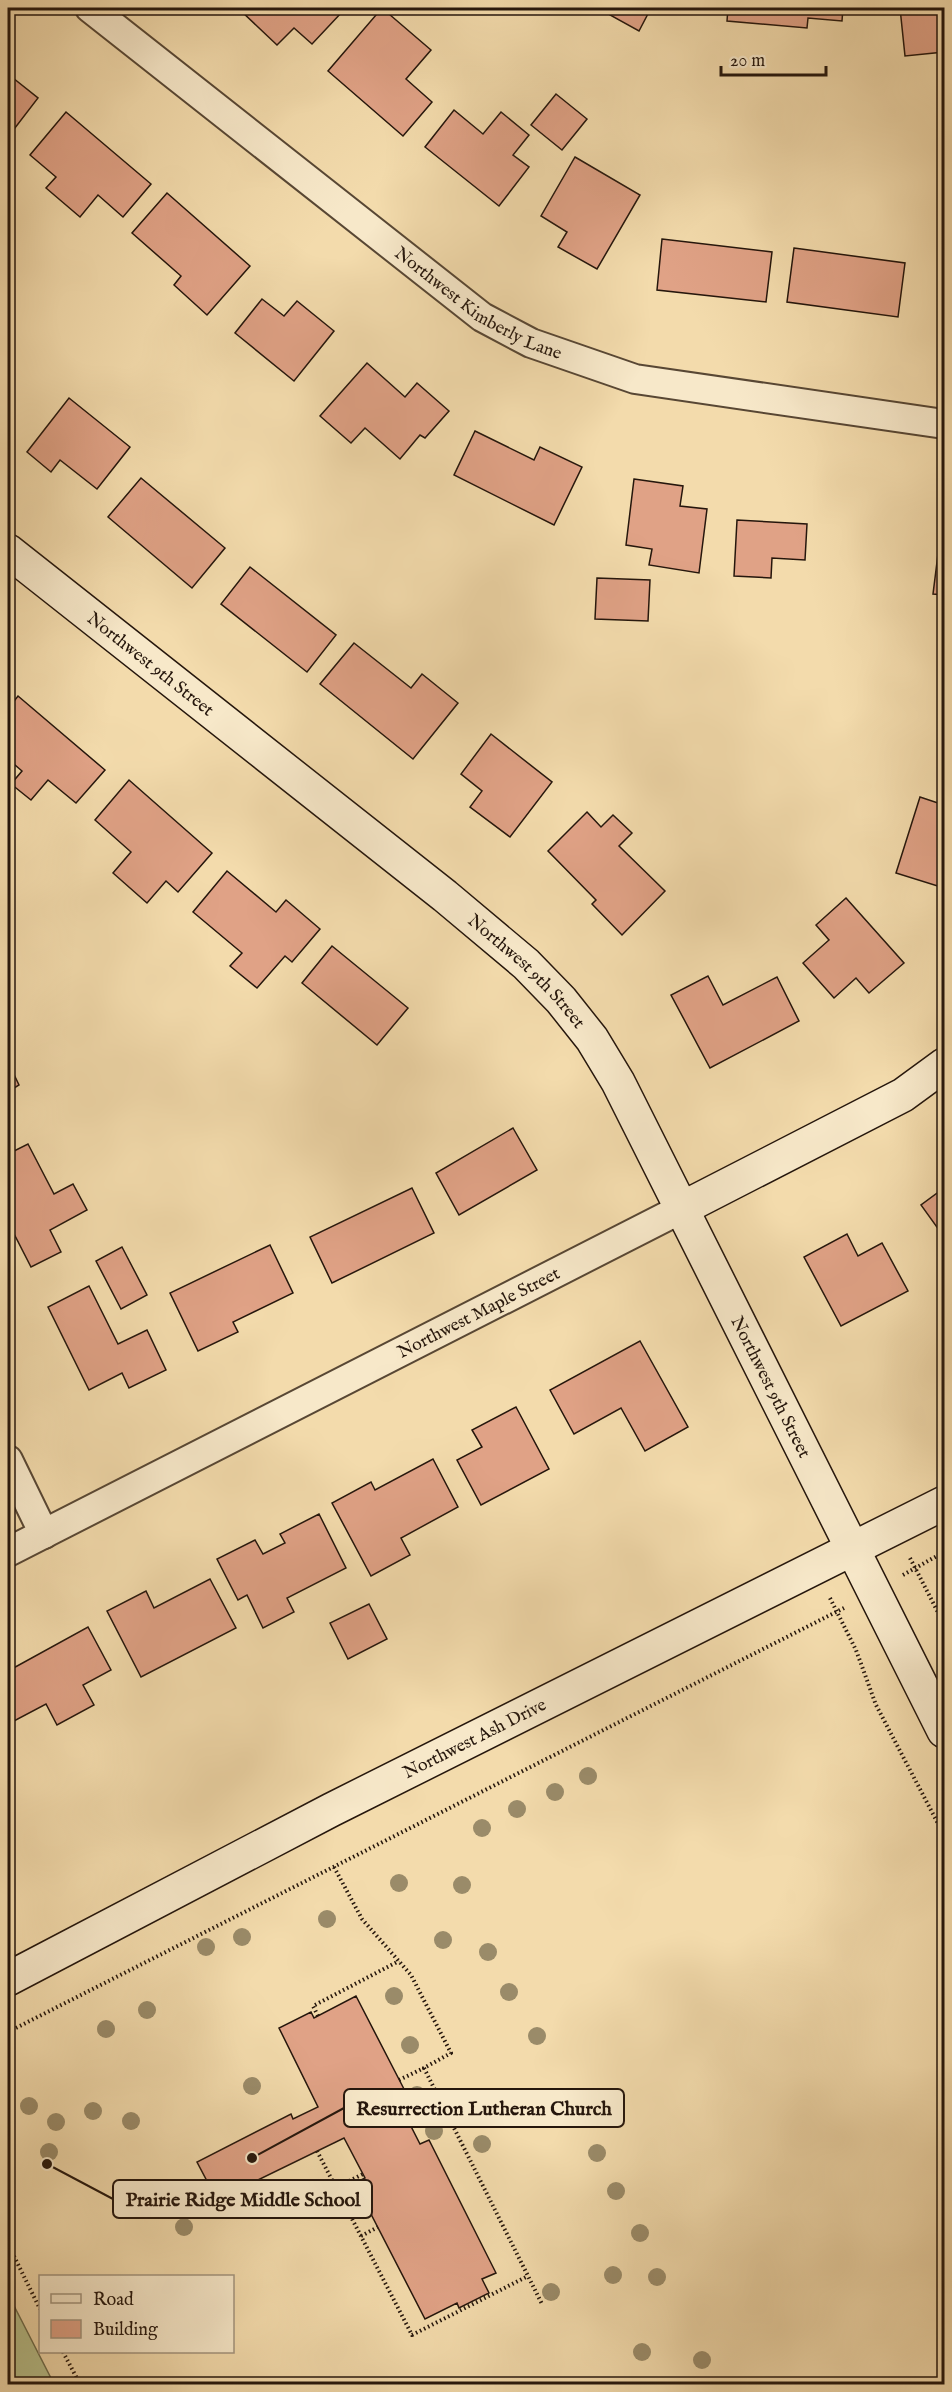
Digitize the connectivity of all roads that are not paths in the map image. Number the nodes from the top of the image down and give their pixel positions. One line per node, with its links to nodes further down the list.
1 (90, 8): 2 (street, Northwest Kimberly Lane)
2 (945, 424)
3 (8, 551): 5 (street, Northwest 9th Street)
4 (945, 1065): 5 (street, Northwest Maple Street)
5 (681, 1209): 8 (street, Northwest Maple Street); 9 (street, Northwest 9th Street)
6 (8, 1460): 8 (street)
7 (945, 1503): 9 (street, Northwest Ash Drive)
8 (44, 1534): 10 (street, Northwest Maple Street)
9 (853, 1550): 11 (street, Northwest 9th Street); 12 (street, Northwest Ash Drive)
10 (8, 1552)
11 (945, 1731)
12 (8, 1979)

